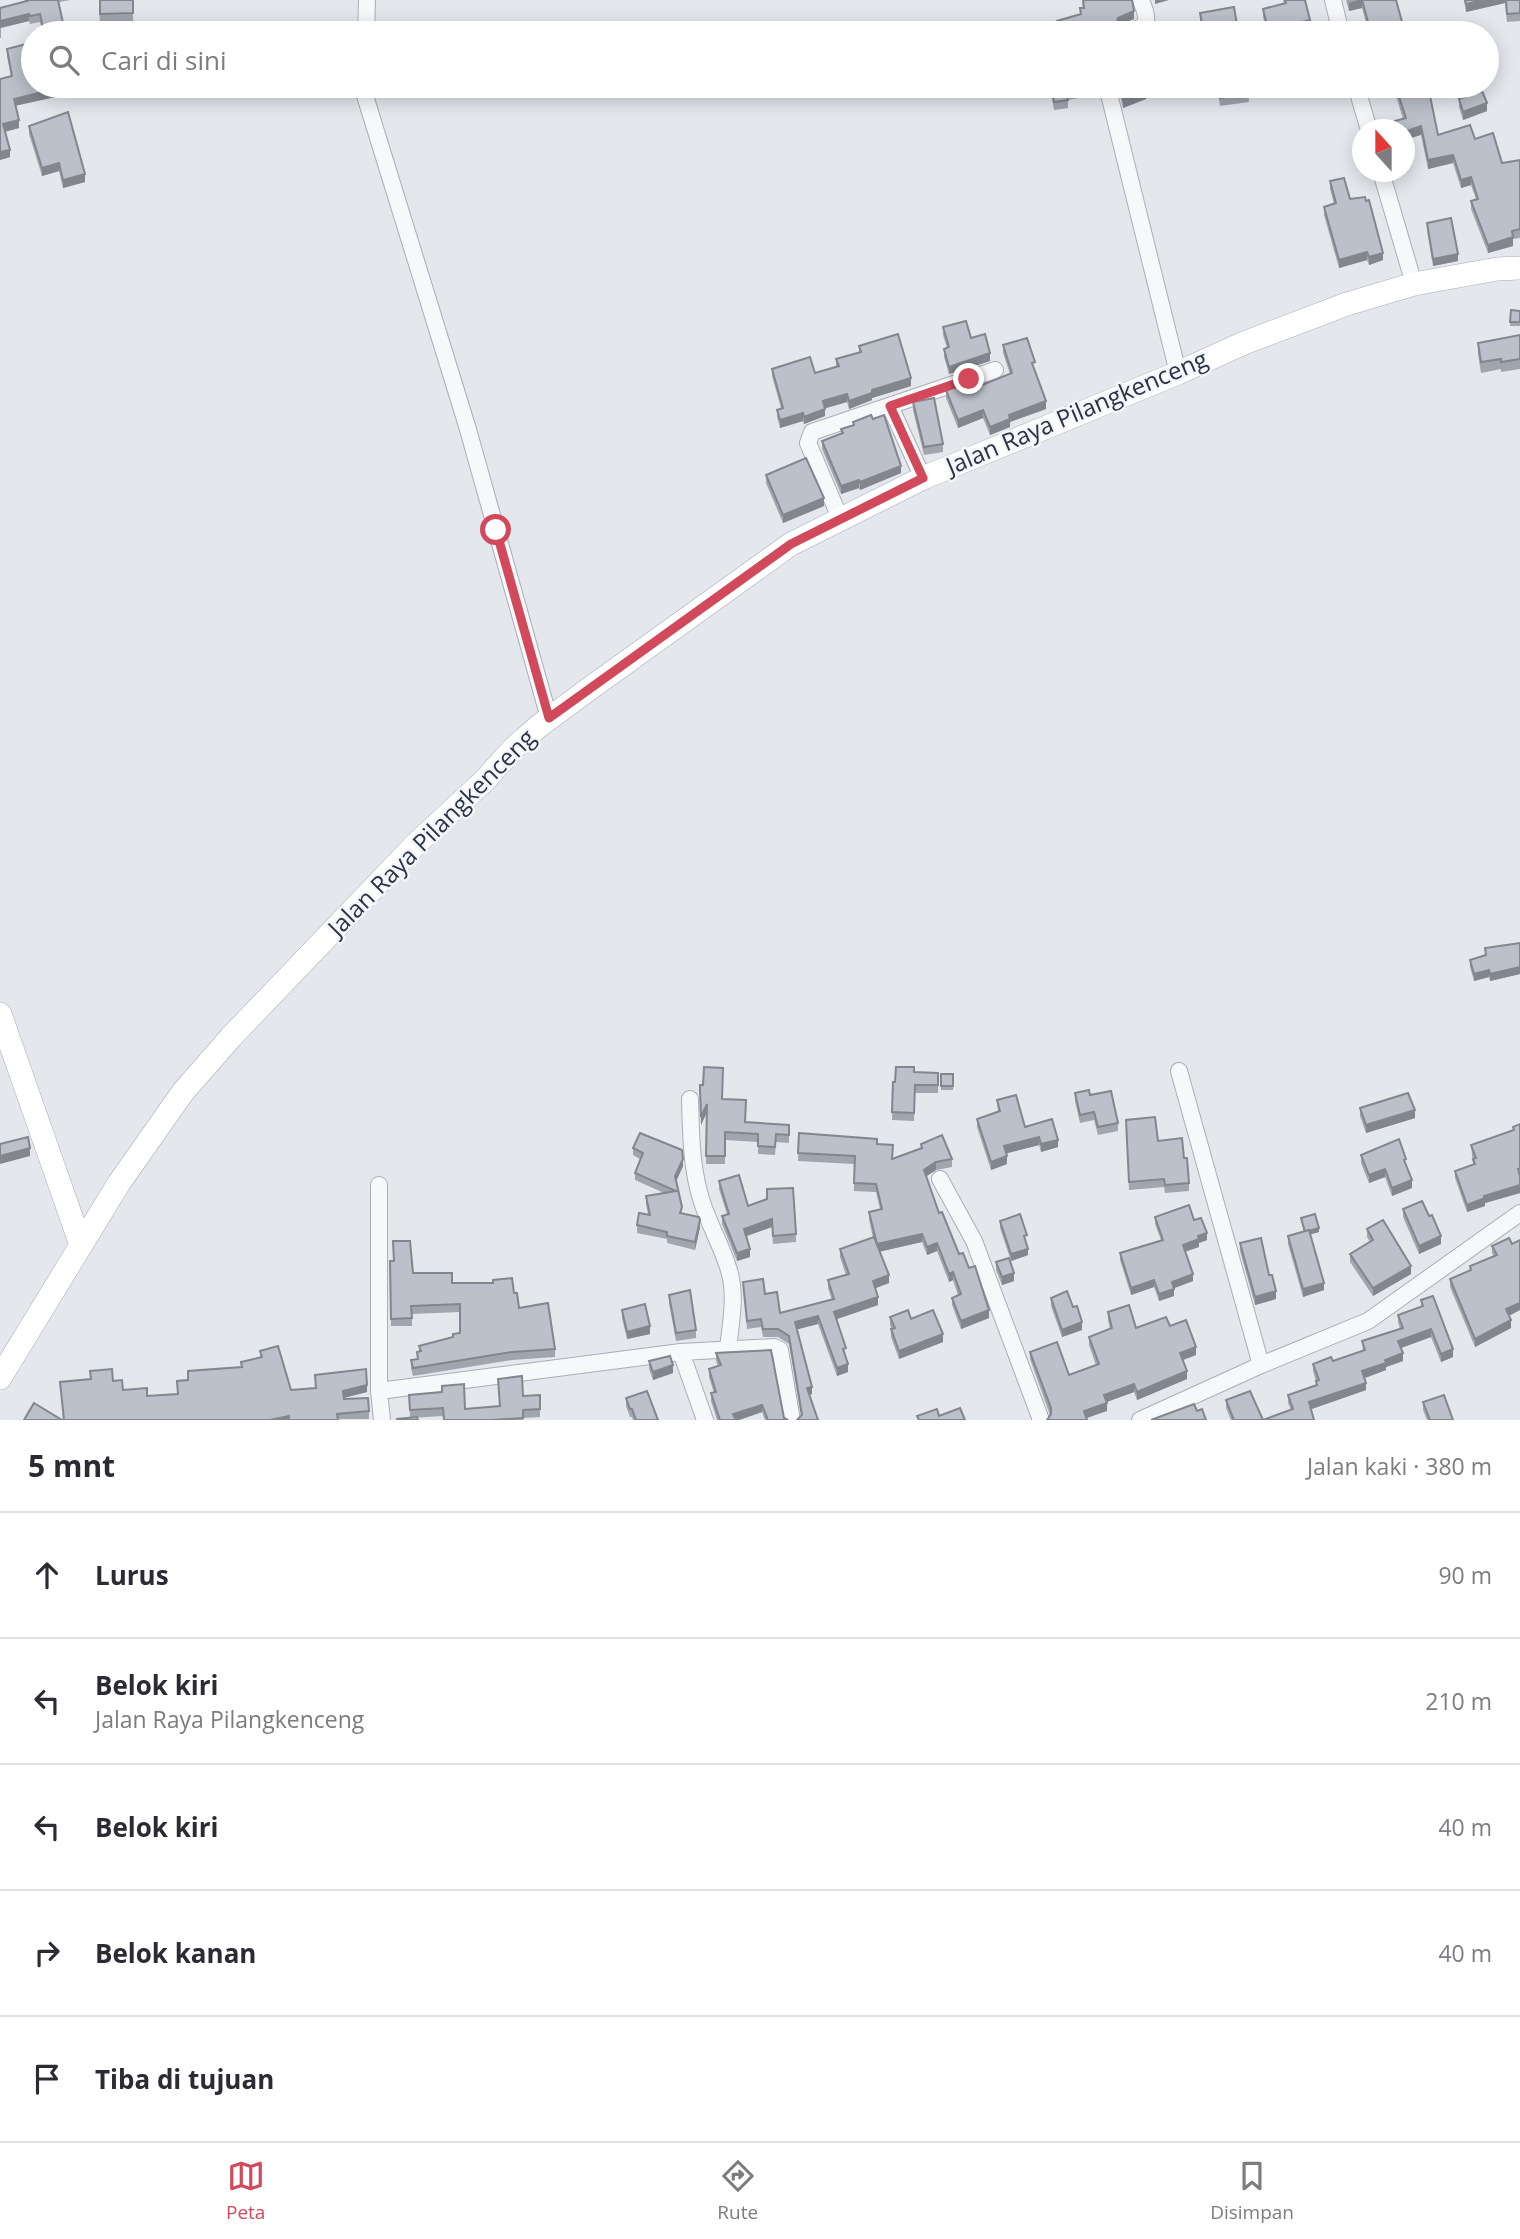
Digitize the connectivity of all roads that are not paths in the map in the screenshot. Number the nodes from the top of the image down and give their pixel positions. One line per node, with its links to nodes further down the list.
1 (367, 0): 4 (street)
2 (1141, 0): 5 (street)
3 (1333, 0): 6 (street)
4 (366, 21)
5 (1146, 21)
6 (1338, 21)
7 (366, 98): 19 (street)
8 (1110, 98): 15 (street)
9 (1360, 98): 10 (street)
10 (1366, 119)
11 (1384, 182): 13 (street)
12 (1520, 268): 13 (main road, Jalan Raya Pilangkenceng)
13 (1414, 284): 15 (main road, Jalan Raya Pilangkenceng)
14 (995, 370): 16 (street)
15 (1178, 373): 17 (main road, Jalan Raya Pilangkenceng)
16 (890, 406): 17 (street); 18 (street)
17 (923, 478): 18 (main road, Jalan Raya Pilangkenceng)
18 (840, 518): 19 (main road, Jalan Raya Pilangkenceng)
19 (549, 718): 26 (main road, Jalan Raya Pilangkenceng)
20 (0, 1014): 26 (main road)
21 (1179, 1071): 29 (street)
22 (690, 1099): 27 (street)
23 (940, 1179): 35 (street)
24 (379, 1185): 31 (street)
25 (1520, 1213): 29 (street)
26 (80, 1245): 30 (main road, Jalan Raya Pilangkenceng)
27 (728, 1348): 28 (street); 34 (street)
28 (681, 1352): 31 (street); 33 (street)
29 (1261, 1365): 36 (street)
30 (0, 1378)
31 (379, 1391): 32 (street)
32 (382, 1420)
33 (705, 1420)
34 (792, 1420)
35 (1041, 1420)
36 (1140, 1420)

